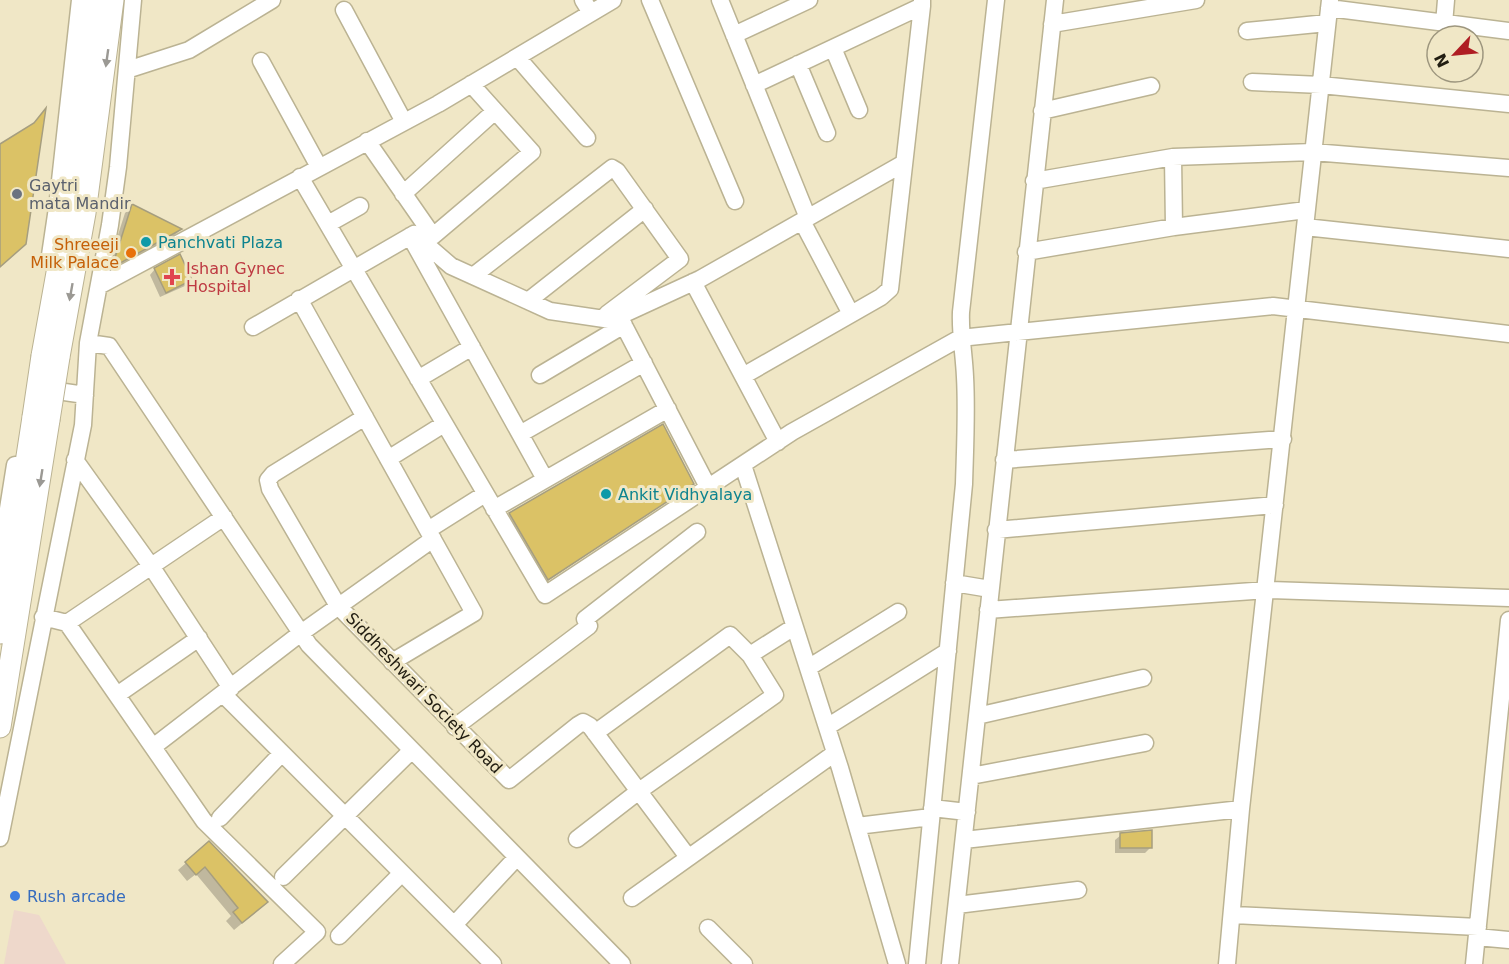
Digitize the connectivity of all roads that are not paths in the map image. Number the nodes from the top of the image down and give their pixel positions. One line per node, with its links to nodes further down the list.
1 (80, 0): 81 (street)
2 (94, 0): 76 (main road)
3 (113, 0): 76 (main road, one-way to 76)
4 (133, 0): 28 (street)
5 (272, 0): 28 (street)
6 (613, 0): 15 (street)
7 (650, 0): 50 (street)
8 (720, 0): 23 (street)
9 (809, 0): 23 (street)
10 (996, 0): 73 (street)
11 (1054, 0): 18 (street)
12 (1196, 0): 18 (street)
13 (1446, 0): 19 (street)
14 (922, 3): 24 (street); 44 (street)
15 (587, 7): 25 (street)
16 (344, 10): 38 (street)
17 (1329, 10): 19 (street); 21 (street); 32 (street)
18 (1052, 24): 37 (street)
19 (1444, 24)
20 (1485, 29): 22 (street)
21 (1247, 31)
22 (1509, 32)
23 (734, 35): 31 (street)
24 (833, 48): 27 (street); 35 (street)
25 (517, 57): 30 (street); 40 (street)
26 (261, 61): 45 (street)
27 (798, 64): 31 (street); 39 (street)
28 (127, 70): 63 (street)
29 (1252, 82): 32 (street)
30 (471, 84): 36 (street); 38 (street)
31 (754, 85): 54 (street)
32 (1321, 85): 34 (street); 42 (street)
33 (1152, 86): 37 (street)
34 (1509, 104)
35 (859, 110)
36 (495, 111): 49 (street); 49 (street)
37 (1042, 111): 48 (street)
38 (404, 122): 41 (street)
39 (827, 133)
40 (587, 138)
41 (367, 141): 45 (street); 49 (street)
42 (1313, 152): 43 (street); 46 (street); 53 (street)
43 (1173, 157): 48 (street); 56 (street)
44 (904, 163): 54 (street); 67 (street)
45 (319, 167): 47 (street)
46 (1509, 168)
47 (300, 177): 55 (street); 63 (street)
48 (1034, 181): 59 (street)
49 (403, 194)
50 (735, 201)
51 (360, 206): 55 (street)
52 (645, 209): 61 (street); 65 (street); 68 (street)
53 (1305, 218): 56 (street); 58 (street); 66 (street)
54 (805, 219): 62 (street); 67 (street)
55 (328, 224): 60 (street)
56 (1174, 227): 59 (street)
57 (410, 236): 60 (street); 61 (street); 75 (street)
58 (1509, 249)
59 (1026, 252): 71 (street)
60 (353, 268): 64 (street); 80 (street)
61 (473, 276): 65 (street)
62 (693, 282): 69 (street); 79 (street)
63 (99, 286): 74 (street)
64 (299, 299): 70 (street); 84 (street)
65 (528, 301): 68 (street)
66 (1296, 311): 71 (street); 72 (street); 88 (street)
67 (851, 314): 79 (street)
68 (600, 318): 69 (street)
69 (621, 321): 77 (street); 78 (street)
70 (253, 327)
71 (1017, 333): 73 (street); 92 (street)
72 (1509, 334)
73 (960, 339): 89 (street); 105 (street)
74 (88, 343): 82 (street); 99 (street)
75 (472, 347): 80 (street); 87 (street)
76 (51, 357): 85 (main road, bridge)
77 (644, 363): 83 (street); 87 (street)
78 (540, 375)
79 (743, 376): 89 (street)
80 (418, 379): 86 (street)
81 (28, 387): 82 (street); 103 (street)
82 (85, 395): 91 (street)
83 (668, 409): 94 (street); 95 (street)
84 (365, 417): 90 (street); 109 (street, Siddheshwari Society Road)
85 (41, 418): 116 (main road); 127 (main road, one-way to 127)
86 (444, 424): 90 (street); 96 (street)
87 (520, 434): 94 (street)
88 (1283, 439): 92 (street); 97 (street)
89 (778, 442): 93 (street)
90 (388, 459): 102 (street)
91 (75, 460): 104 (street); 112 (street)
92 (1004, 460): 100 (street)
93 (742, 465): 95 (street); 115 (street)
94 (545, 479): 98 (street)
95 (708, 487): 98 (street)
96 (485, 494): 98 (street); 102 (street)
97 (1275, 505): 100 (street); 107 (street)
98 (494, 508)
99 (224, 517): 104 (street); 117 (street)
100 (996, 530): 106 (street)
101 (697, 532): 128 (street)
102 (430, 535): 109 (street); 121 (street)
103 (0, 559)
104 (151, 566): 114 (street); 118 (street)
105 (954, 583): 106 (street); 119 (street)
106 (990, 590): 110 (street)
107 (1267, 590): 108 (street); 110 (street); 138 (street)
108 (1509, 598)
109 (338, 606): 117 (street); 121 (street, Siddheshwari Society Road)
110 (988, 610): 126 (street)
111 (898, 612): 122 (street)
112 (43, 617): 114 (street); 144 (street)
113 (1509, 620): 157 (street)
114 (67, 623): 125 (street)
115 (794, 627): 120 (street); 122 (street)
116 (0, 633)
117 (301, 633): 124 (street); 133 (street)
118 (199, 638): 124 (street); 125 (street)
119 (948, 651): 129 (street); 139 (street)
120 (750, 655): 130 (street); 137 (street)
121 (392, 662): 128 (street, Siddheshwari Society Road)
122 (808, 668): 129 (street)
123 (1143, 678): 126 (street)
124 (227, 691): 132 (street); 134 (street)
125 (117, 695): 132 (street)
126 (977, 716): 136 (street)
127 (0, 727)
128 (455, 727): 130 (street, Siddheshwari Society Road)
129 (827, 727): 135 (street)
130 (595, 733): 137 (street)
131 (1145, 743): 136 (street)
132 (153, 747): 161 (street)
133 (412, 750): 141 (street); 147 (street)
134 (282, 753): 141 (street); 142 (street)
135 (835, 753): 143 (street); 148 (street)
136 (971, 776): 140 (street)
137 (639, 791): 145 (street); 148 (street)
138 (1241, 809): 146 (street); 154 (street)
139 (932, 812): 140 (street); 143 (street); 165 (street)
140 (967, 812): 146 (street)
141 (345, 816): 149 (street); 150 (street)
142 (220, 818)
143 (857, 826): 164 (street)
144 (0, 838)
145 (577, 839)
146 (964, 840): 153 (street)
147 (517, 857): 155 (street); 163 (street)
148 (688, 857): 152 (street)
149 (402, 873): 155 (street); 158 (street)
150 (283, 877)
151 (1078, 890): 153 (street)
152 (632, 898)
153 (957, 905): 166 (street)
154 (1234, 915): 157 (street); 167 (street)
155 (454, 925): 162 (street)
156 (708, 928): 160 (street)
157 (1478, 932): 159 (street); 168 (street)
158 (339, 936)
159 (1509, 940)
160 (734, 961)
161 (282, 964)
162 (493, 964)
163 (622, 964)
164 (897, 964)
165 (917, 964)
166 (950, 964)
167 (1227, 964)
168 (1474, 964)

